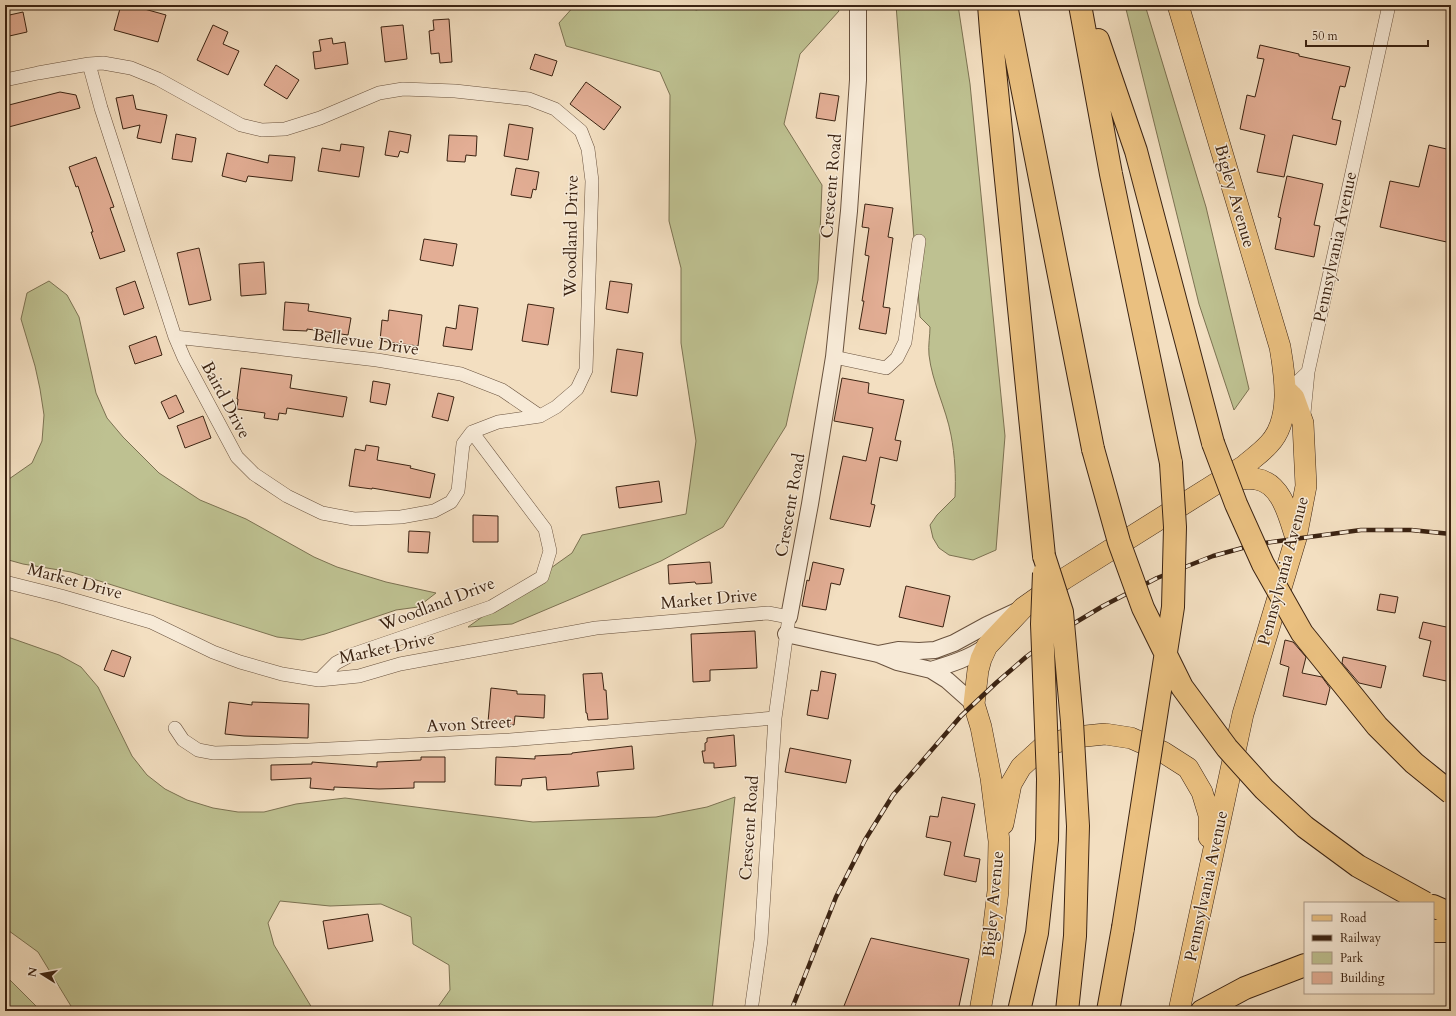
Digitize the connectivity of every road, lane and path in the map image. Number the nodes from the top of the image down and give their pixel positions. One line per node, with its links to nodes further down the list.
1 (858, 5): 12 (street, Crescent Road)
2 (989, 5): 20 (highway)
3 (1006, 5): 35 (highway, bridge)
4 (1080, 5): 45 (highway, bridge)
5 (1086, 5): 32 (highway, bridge)
6 (1178, 5): 14 (main road, Bigley Avenue)
7 (1389, 5): 13 (street, Pennsylvania Avenue)
8 (89, 64): 9 (street, Woodland Drive); 11 (street, Baird Drive); 15 (street, Woodland Drive)
9 (5, 80)
10 (919, 240): 12 (street)
11 (175, 337): 15 (street, Bellevue Drive); 17 (street, Baird Drive)
12 (834, 357): 23 (street, Crescent Road)
13 (1308, 372): 14 (street); 16 (street, Pennsylvania Avenue)
14 (1285, 389): 16 (main road, Pennsylvania Avenue); 18 (main road, Bigley Avenue)
15 (540, 416): 17 (street, Woodland Drive)
16 (1303, 423): 19 (main road, Pennsylvania Avenue)
17 (472, 432): 28 (street, Woodland Drive)
18 (1220, 481): 19 (main road); 22 (main road, Bigley Avenue)
19 (1296, 538): 34 (main road, Pennsylvania Avenue)
20 (1044, 556): 43 (highway, bridge); 44 (highway, bridge)
21 (5, 582): 28 (street, Market Drive)
22 (1023, 608): 25 (main road, Bigley Avenue); 26 (street)
23 (789, 617): 24 (street, Crescent Road); 28 (street, Market Drive)
24 (786, 634): 26 (street); 30 (street, Crescent Road)
25 (987, 646): 27 (street); 29 (main road, Bigley Avenue)
26 (878, 654): 27 (street)
27 (931, 670): 29 (street)
28 (319, 680)
29 (974, 704): 33 (main road, Bigley Avenue)
30 (775, 718): 31 (street, Avon Street); 41 (street, Crescent Road)
31 (174, 728)
32 (1451, 793)
33 (999, 841): 34 (main road); 42 (main road, Bigley Avenue)
34 (1209, 874): 46 (main road, Pennsylvania Avenue)
35 (1423, 902)
36 (1434, 906): 37 (highway)
37 (1451, 914)
38 (1434, 931): 39 (highway)
39 (1451, 931)
40 (1304, 966): 47 (highway)
41 (751, 1011)
42 (980, 1011)
43 (1019, 1011)
44 (1067, 1011)
45 (1108, 1011)
46 (1179, 1011)
47 (1202, 1011)

